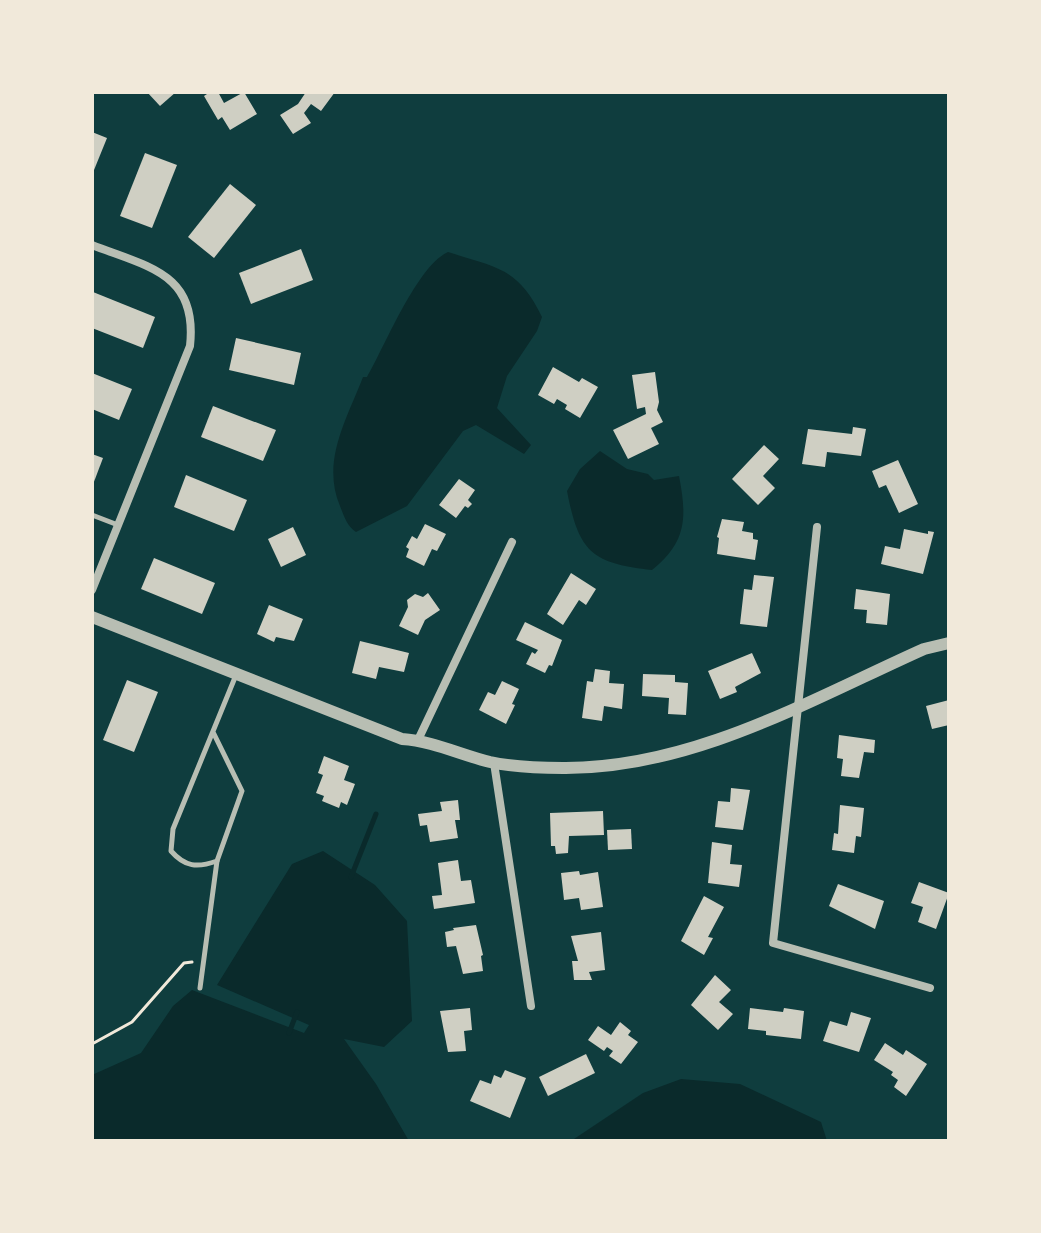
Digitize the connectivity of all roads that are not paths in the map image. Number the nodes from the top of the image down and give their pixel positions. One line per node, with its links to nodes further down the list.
1 (92, 245): 3 (street)
2 (92, 515): 3 (lane)
3 (118, 525): 6 (street)
4 (817, 527): 10 (street)
5 (512, 542): 12 (street)
6 (92, 590)
7 (92, 617): 9 (street)
8 (949, 643): 10 (street)
9 (236, 674): 11 (lane); 12 (street)
10 (798, 705): 13 (street); 16 (street)
11 (213, 732): 14 (lane); 14 (lane)
12 (418, 740): 13 (street)
13 (494, 763): 17 (street)
14 (217, 861): 15 (lane)
15 (200, 988)
16 (930, 988)
17 (531, 1006)

